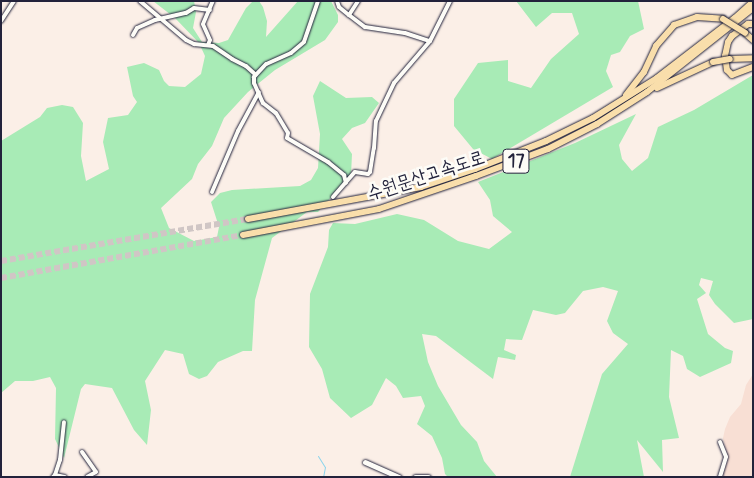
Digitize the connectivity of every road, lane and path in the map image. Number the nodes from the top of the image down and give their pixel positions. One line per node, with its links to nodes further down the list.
1 (14, 1): 13 (street)
2 (140, 1): 12 (street)
3 (214, 1): 10 (street)
4 (318, 1): 21 (street)
5 (337, 1): 11 (street)
6 (358, 1): 11 (street)
7 (450, 1): 16 (street)
8 (753, 2): 24 (highway, 수원문산고속도로 / 17)
9 (753, 8): 23 (highway, 수원문산고속도로 / 17)
10 (210, 10): 12 (street); 18 (street)
11 (349, 16): 16 (street)
12 (162, 19): 15 (street); 18 (street)
13 (1, 21)
14 (753, 24): 20 (highway)
15 (133, 35)
16 (430, 40): 25 (street)
17 (753, 40): 24 (highway, bridge)
18 (208, 45): 21 (street)
19 (753, 58): 23 (highway, bridge)
20 (753, 67)
21 (256, 75): 22 (street)
22 (259, 92): 25 (street); 26 (street)
23 (647, 92): 29 (highway, 수원문산고속도로 / 17)
24 (613, 107): 28 (highway, 수원문산고속도로 / 17)
25 (346, 183): 27 (street)
26 (212, 192)
27 (333, 197)
28 (248, 219)
29 (243, 235)
30 (64, 422): 34 (street)
31 (720, 442): 40 (street)
32 (82, 452): 36 (street)
33 (365, 462): 37 (street)
34 (54, 476): 35 (street)
35 (66, 477)
36 (88, 477)
37 (399, 477)
38 (415, 477): 39 (street)
39 (428, 477)
40 (720, 477)

